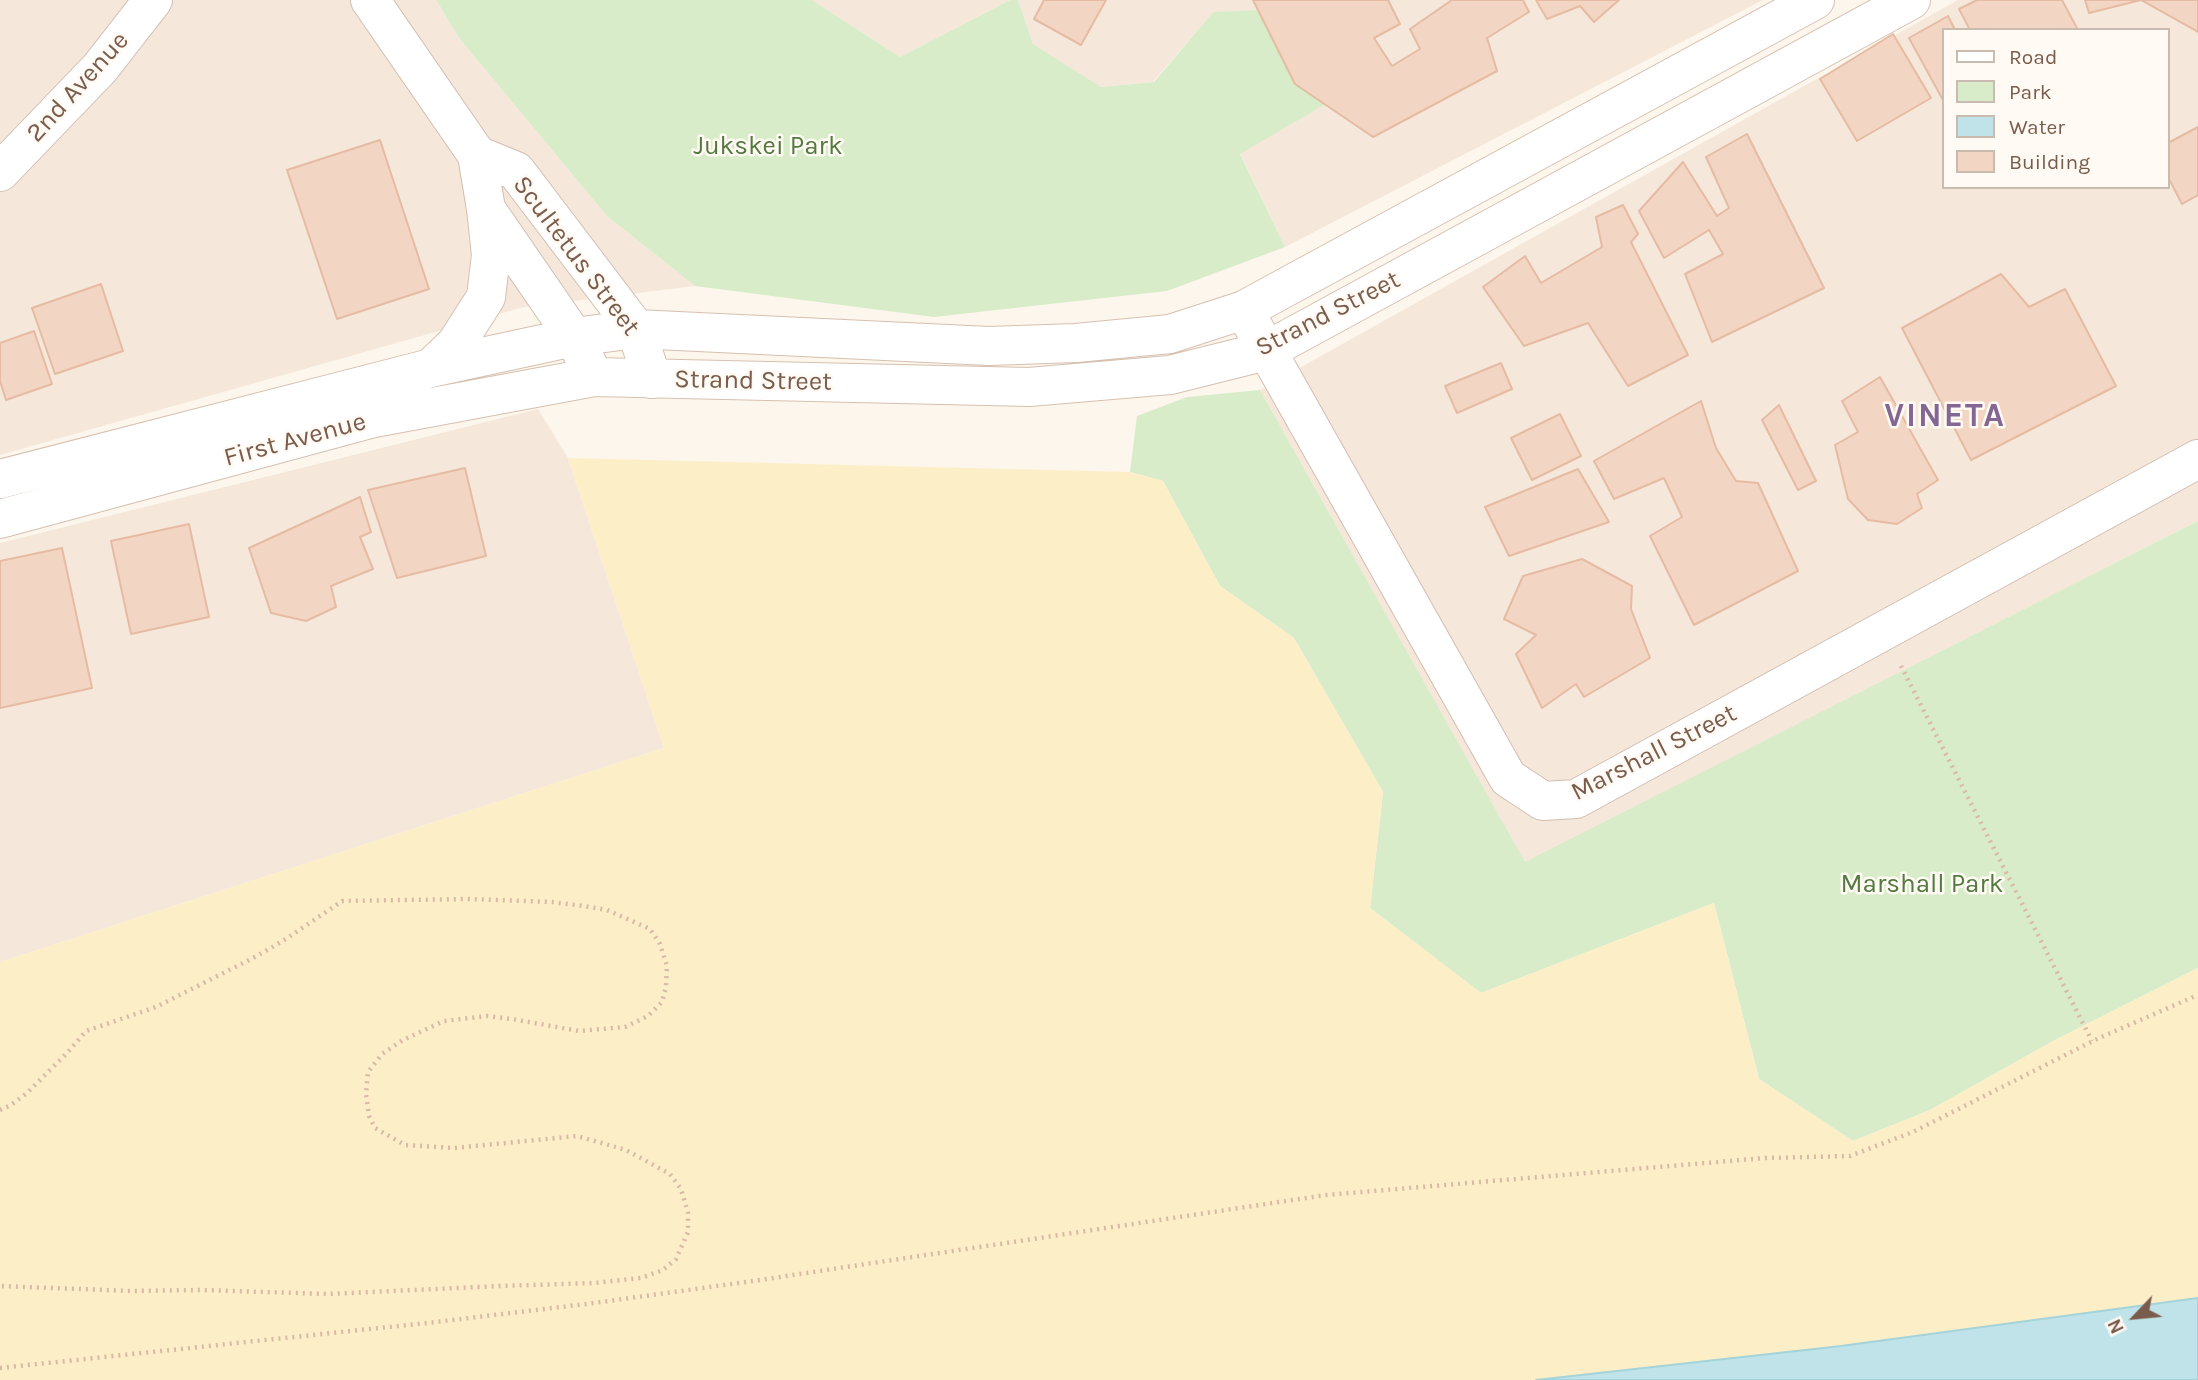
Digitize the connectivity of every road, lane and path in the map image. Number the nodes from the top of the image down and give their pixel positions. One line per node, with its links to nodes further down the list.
1 (153, 0): 6 (street, 2nd Avenue)
2 (370, 0): 5 (street, Scultetus Street)
3 (1815, 0): 8 (street, Strand Street)
4 (1911, 0): 11 (street, Strand Street)
5 (477, 155): 7 (street, Scultetus Street); 9 (street, Scultetus Street)
6 (0, 172)
7 (486, 209): 10 (street, Scultetus Street); 12 (street)
8 (1244, 310): 9 (street, Strand Street); 11 (street, Marshall Street)
9 (636, 329): 10 (street, Strand Street); 14 (street, Scultetus Street)
10 (574, 337): 12 (street, First Avenue); 13 (street, Scultetus Street)
11 (1266, 351): 14 (street, Strand Street); 18 (street, Marshall Street)
12 (431, 368): 16 (street, First Avenue)
13 (594, 377): 14 (street, Strand Street); 17 (street, First Avenue)
14 (652, 379)
15 (2198, 459): 18 (street, Marshall Street)
16 (0, 479)
17 (0, 519)
18 (1883, 631): 20 (path)
19 (2198, 995): 20 (path)
20 (2092, 1041): 23 (path)
21 (0, 1110): 22 (path)
22 (0, 1286)
23 (0, 1368)

